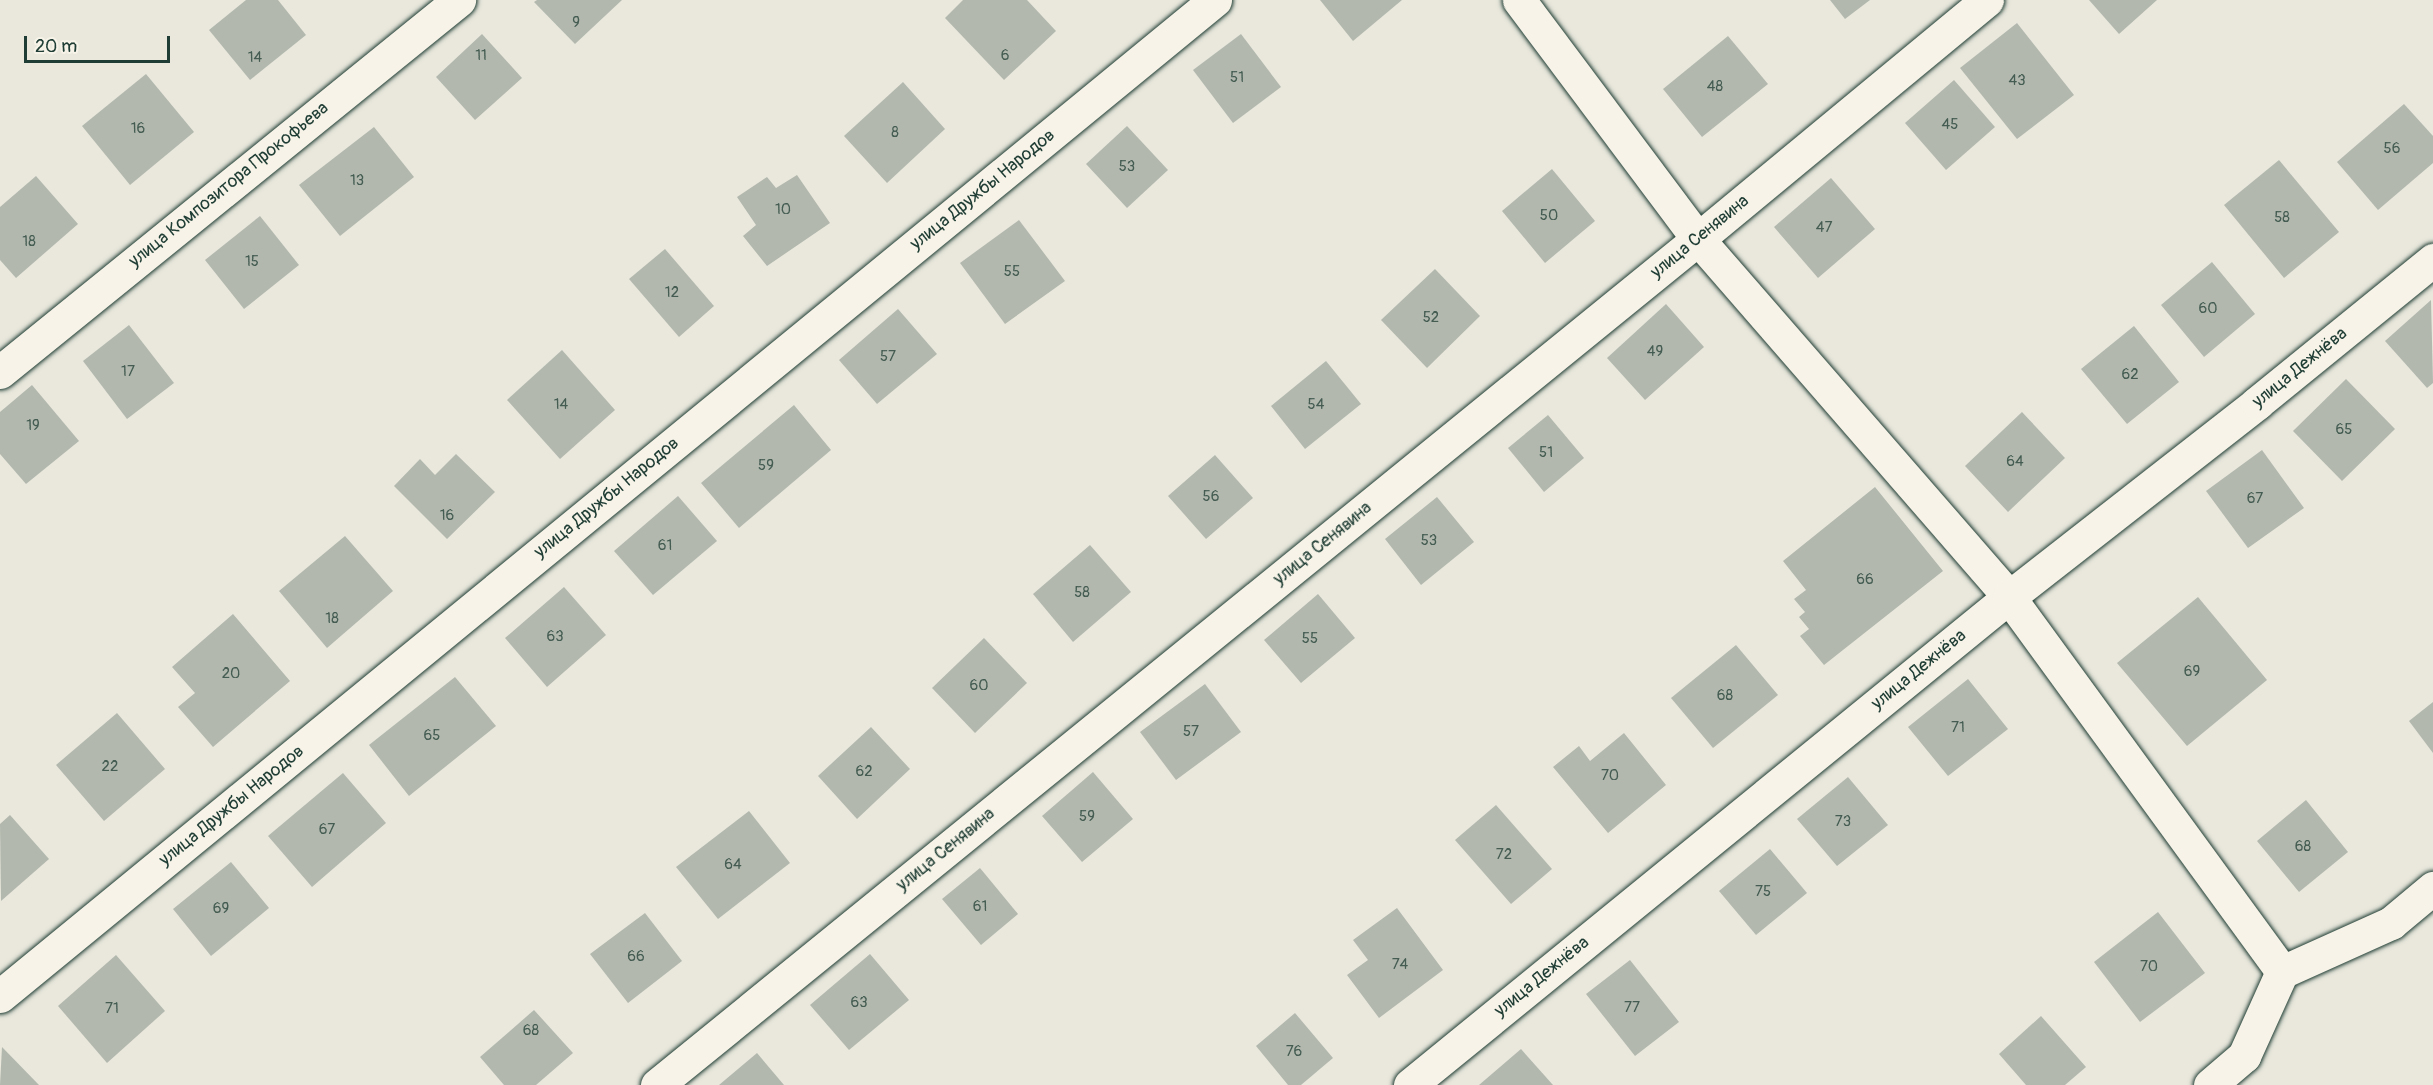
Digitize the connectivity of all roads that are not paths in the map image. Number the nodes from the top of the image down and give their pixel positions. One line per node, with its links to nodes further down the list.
1 (459, 0): 7 (street, улица Композитора Прокофьева)
2 (1215, 0): 11 (street, улица Дружбы Народов)
3 (1519, 0): 5 (street)
4 (1987, 0): 5 (street, улица Сенявина)
5 (1698, 239): 8 (street); 12 (street, улица Сенявина)
6 (2433, 260): 8 (street, улица Дежнёва)
7 (0, 372)
8 (2009, 597): 10 (street); 13 (street, улица Дежнёва)
9 (2433, 888): 10 (street)
10 (2282, 972): 14 (street)
11 (0, 996)
12 (657, 1085)
13 (1410, 1085)
14 (2210, 1085)

